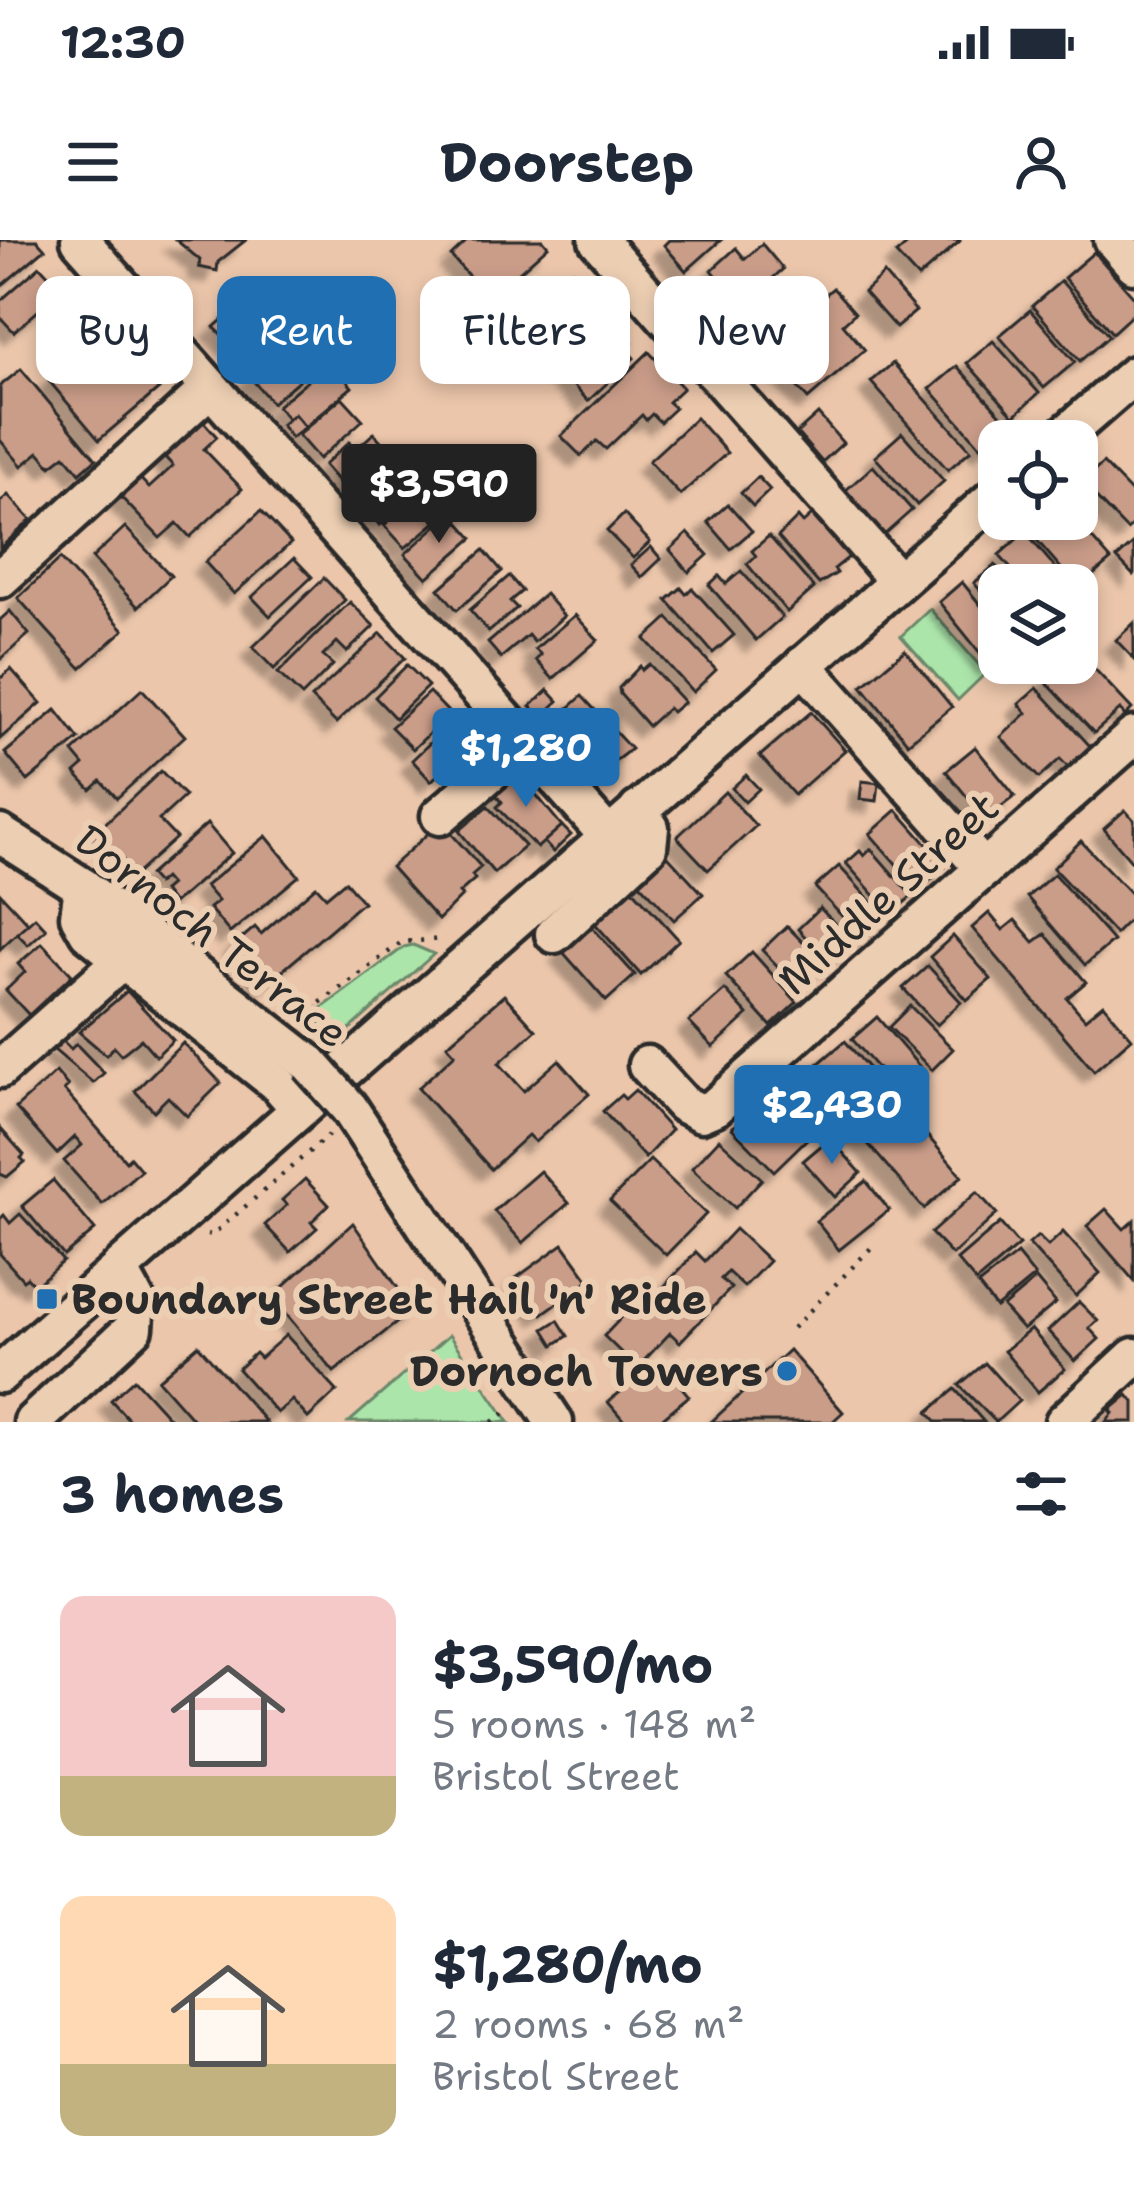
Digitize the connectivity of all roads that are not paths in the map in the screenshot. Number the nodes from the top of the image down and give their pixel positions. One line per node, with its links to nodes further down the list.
1 (80, 240): 6 (street)
2 (598, 240): 10 (street)
3 (1113, 240): 4 (street)
4 (1134, 263)
5 (1130, 387): 7 (street)
6 (210, 388): 9 (street); 13 (street)
7 (1086, 420)
8 (978, 511): 10 (street)
9 (0, 579)
10 (898, 581): 11 (street)
11 (802, 664): 14 (street); 18 (street)
12 (1134, 736): 18 (street, Middle Street)
13 (525, 743): 15 (street); 17 (street)
14 (638, 810): 17 (street); 20 (street)
15 (440, 816)
16 (0, 834): 19 (street, Dornoch Terrace)
17 (608, 836): 24 (street)
18 (984, 869): 22 (street, Middle Street)
19 (83, 887): 21 (street); 29 (street, Dornoch Terrace, bridge)
20 (554, 934)
21 (122, 962): 23 (street); 24 (street)
22 (647, 1065)
23 (0, 1069)
24 (300, 1109): 25 (street)
25 (119, 1270): 27 (street); 28 (street)
26 (1134, 1357): 30 (street)
27 (0, 1374)
28 (33, 1422)
29 (554, 1422)
30 (1064, 1422)

